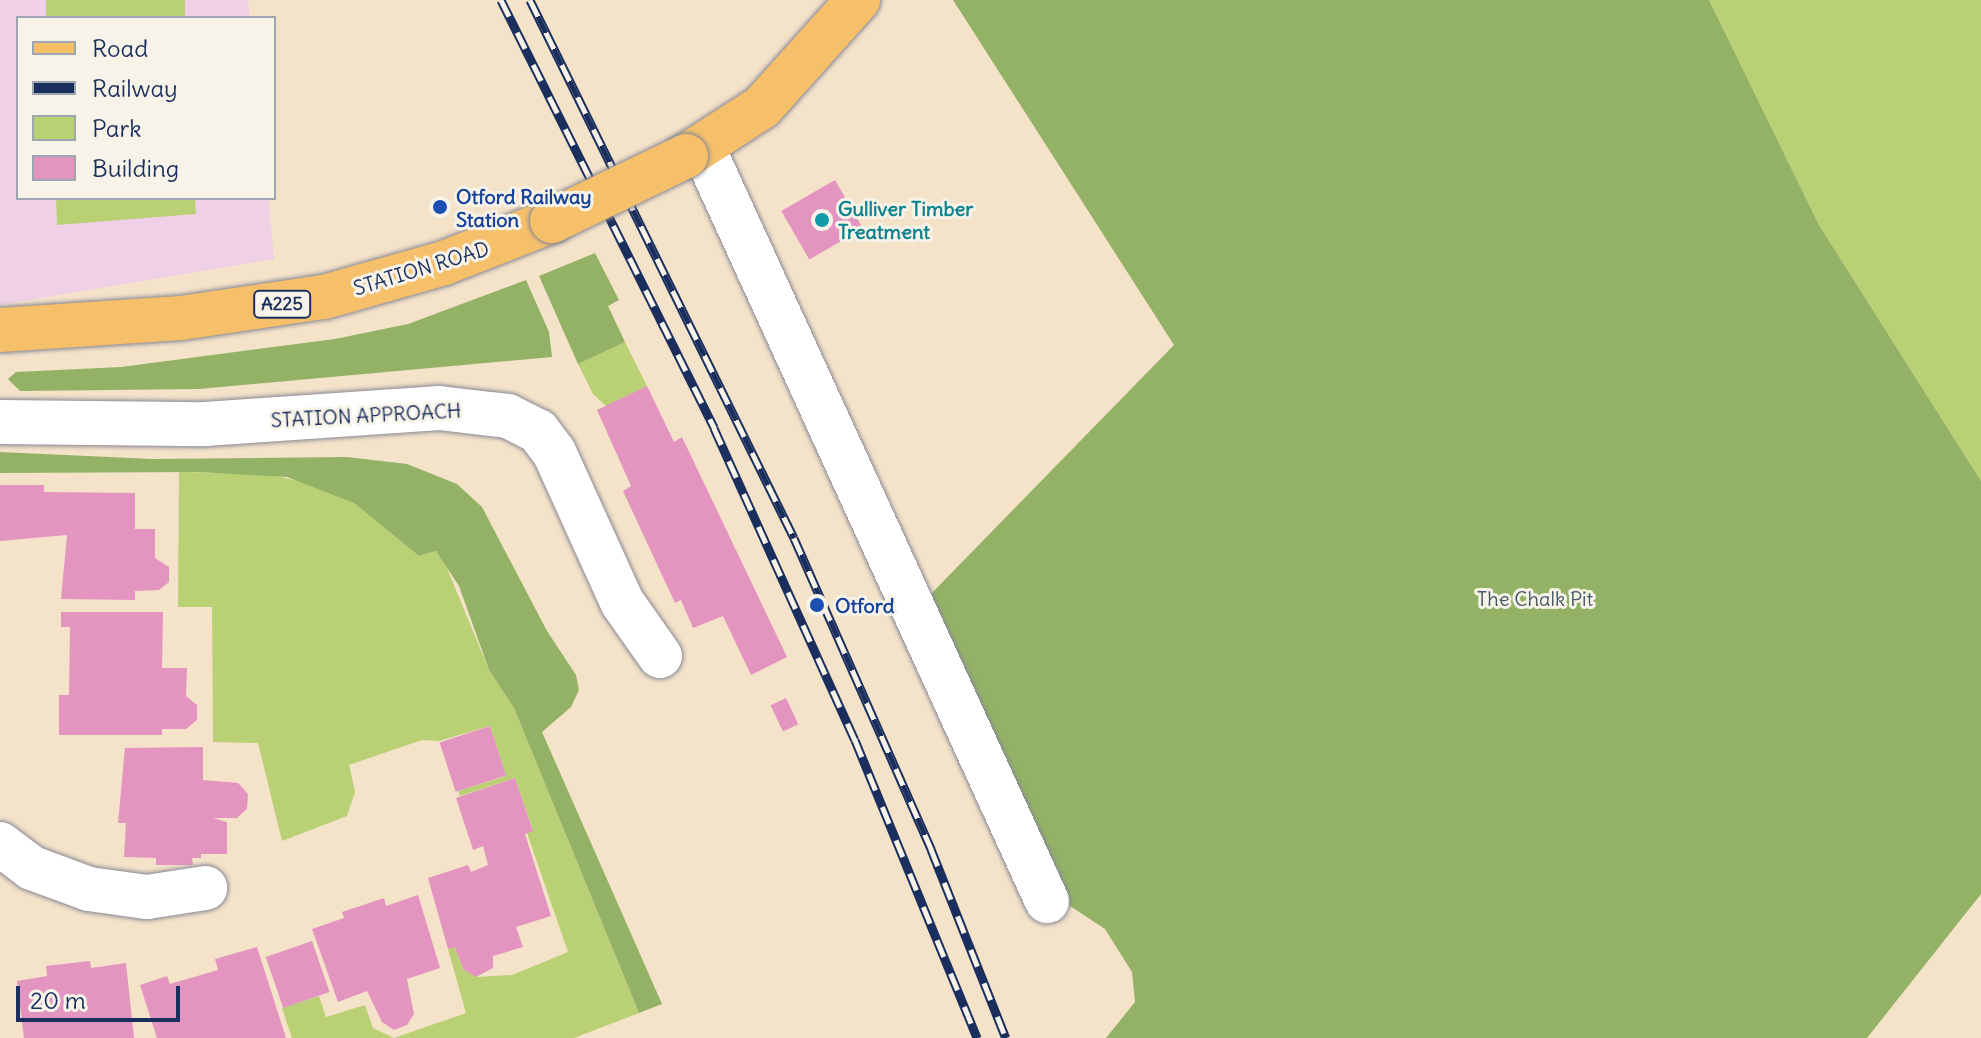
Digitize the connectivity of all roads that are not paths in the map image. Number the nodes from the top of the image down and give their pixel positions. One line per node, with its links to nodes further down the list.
1 (858, 0): 2 (main road, STATION ROAD / A225)
2 (694, 152): 3 (main road, STATION ROAD / A225, bridge); 8 (street)
3 (0, 330)
4 (0, 422): 5 (street, STATION APPROACH)
5 (646, 662)
6 (0, 844): 7 (street)
7 (205, 888)
8 (1047, 901)

